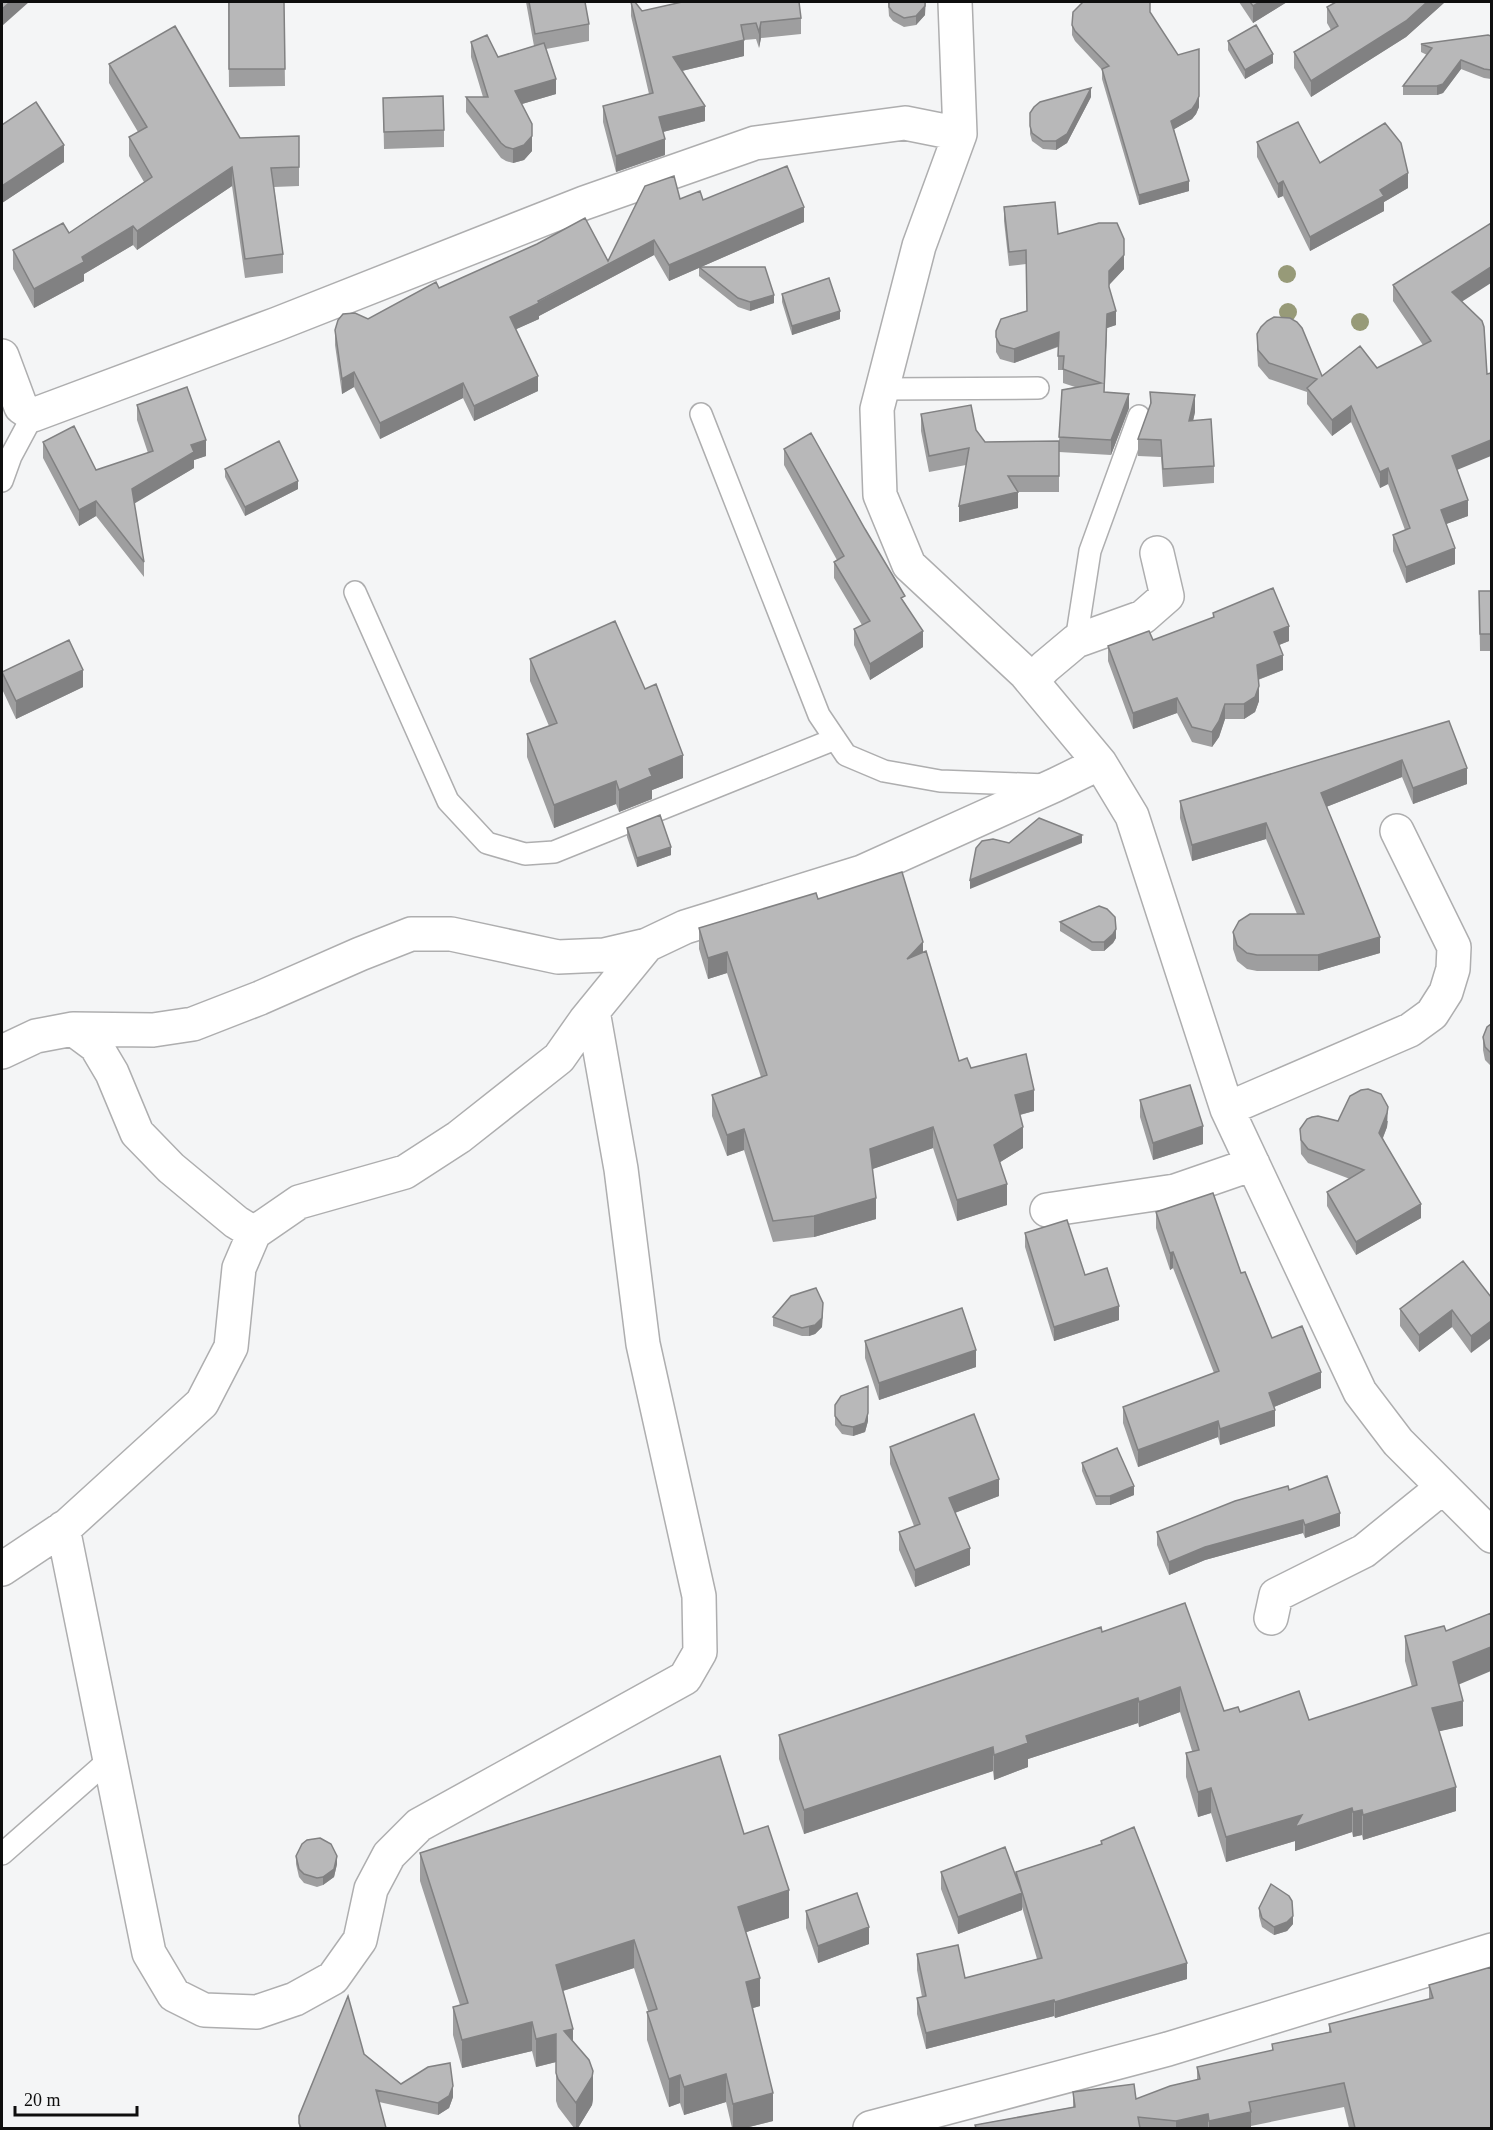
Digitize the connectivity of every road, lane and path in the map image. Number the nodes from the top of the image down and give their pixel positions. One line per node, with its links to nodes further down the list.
1 (955, 2): 2 (street)
2 (960, 134): 5 (street); 7 (street)
3 (2, 356): 7 (street)
4 (1038, 388): 5 (lane)
5 (882, 389): 13 (street)
6 (701, 414): 14 (lane)
7 (33, 415): 9 (lane)
8 (1139, 416): 12 (lane)
9 (2, 481)
10 (1157, 553): 12 (street)
11 (355, 592): 14 (lane)
12 (1076, 641): 13 (street)
13 (1032, 681): 15 (street)
14 (835, 739): 16 (lane)
15 (1100, 763): 16 (street); 22 (street)
16 (1055, 785): 18 (street)
17 (1397, 831): 22 (street)
18 (647, 945): 19 (street); 20 (street)
19 (593, 1011): 25 (street); 31 (street)
20 (73, 1029): 21 (street); 25 (street)
21 (8, 1042)
22 (1227, 1109): 23 (street)
23 (1253, 1164): 24 (street); 26 (street)
24 (1047, 1210)
25 (254, 1233): 27 (street)
26 (1443, 1487): 28 (street); 30 (street)
27 (63, 1528): 29 (street); 31 (street)
28 (1491, 1536)
29 (2, 1569)
30 (1271, 1618)
31 (110, 1759): 32 (lane)
32 (2, 1854)
33 (1491, 1950): 34 (street)
34 (870, 2128)

